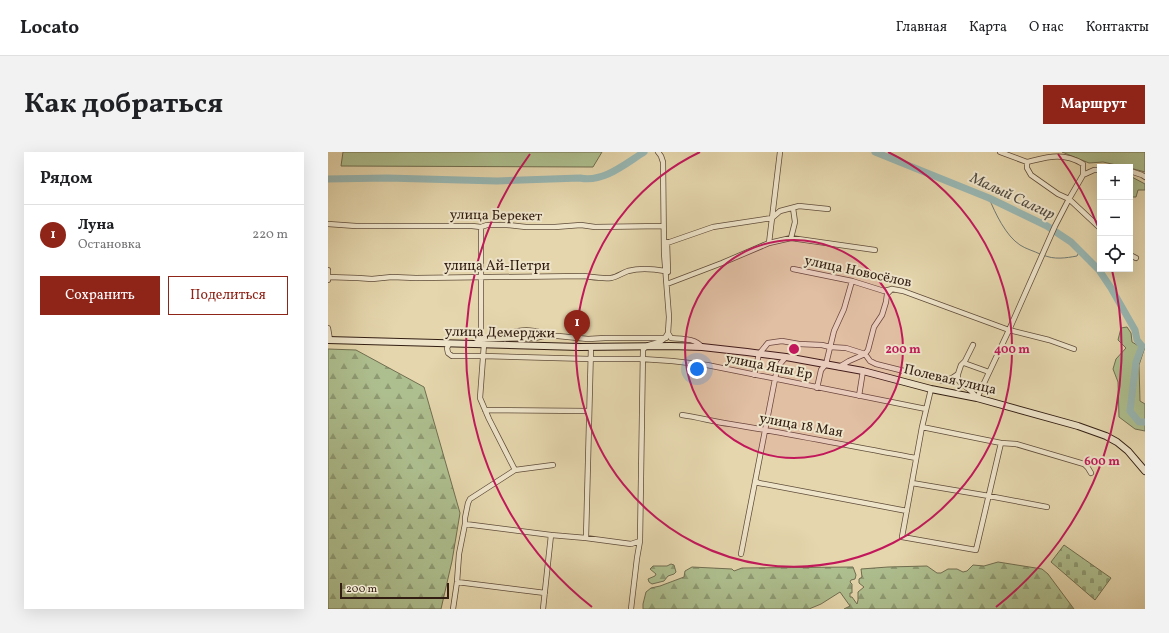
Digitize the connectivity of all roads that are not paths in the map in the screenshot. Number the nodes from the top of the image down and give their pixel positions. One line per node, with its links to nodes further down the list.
1 (658, 152): 15 (street)
2 (780, 152): 12 (street)
3 (1000, 152): 4 (street)
4 (1027, 162): 7 (street); 9 (street)
5 (1097, 170): 7 (street)
6 (1133, 172): 8 (street)
7 (1083, 174): 9 (street)
8 (1145, 177)
9 (1069, 199): 14 (street); 33 (street)
10 (793, 208): 11 (street); 12 (street); 18 (street)
11 (828, 209)
12 (772, 218): 19 (street); 20 (street)
13 (328, 224): 16 (street, улица Берекет)
14 (1097, 225)
15 (663, 226): 16 (street, улица Берекет); 17 (street)
16 (481, 227): 27 (street)
17 (664, 236): 19 (street); 26 (street)
18 (791, 238): 20 (street); 21 (street)
19 (667, 243): 30 (street)
20 (768, 243): 30 (street)
21 (875, 250)
22 (1133, 256): 23 (street)
23 (1136, 258)
24 (328, 270): 28 (street)
25 (793, 270): 29 (street, улица Новосёлов)
26 (665, 271): 27 (street, улица Ай-Петри); 30 (street)
27 (481, 277): 28 (street, улица Ай-Петри); 41 (street)
28 (328, 278)
29 (852, 281): 31 (street, улица Новосёлов); 49 (street)
30 (667, 284): 34 (street)
31 (885, 292): 33 (street, улица Новосёлов); 52 (street)
32 (328, 328): 40 (street)
33 (1009, 330): 50 (street, улица Новосёлов); 61 (street)
34 (668, 333): 37 (street); 38 (street)
35 (546, 336): 36 (street); 39 (street); 39 (street)
36 (605, 338): 37 (street); 46 (street)
37 (665, 338): 38 (street); 47 (street)
38 (671, 338): 48 (street)
39 (504, 339): 41 (street)
40 (329, 340): 42 (main road, улица Демерджи)
41 (479, 343): 42 (main road, улица Демерджи); 45 (main road, улица Демерджи); 53 (street)
42 (449, 344): 53 (street, улица Яны Ер)
43 (973, 345): 57 (street)
44 (671, 346): 47 (main road, улица Демерджи); 48 (main road, Полевая улица)
45 (591, 347): 46 (main road, улица Демерджи); 55 (street)
46 (611, 347): 47 (main road, улица Демерджи)
47 (644, 347): 56 (street)
48 (702, 347): 51 (main road, Полевая улица)
49 (830, 347): 51 (street); 52 (street); 58 (street)
50 (1074, 349)
51 (759, 354): 54 (main road, Полевая улица); 64 (street)
52 (865, 354): 59 (street); 62 (street)
53 (483, 356): 55 (street, улица Яны Ер); 72 (street)
54 (786, 357): 58 (main road, Полевая улица); 65 (street)
55 (590, 359): 56 (street, улица Яны Ер); 73 (street)
56 (642, 359): 64 (street, улица Яны Ер); 91 (street)
57 (964, 363): 61 (street); 63 (street)
58 (826, 364): 59 (main road, Полевая улица); 67 (street)
59 (839, 367): 60 (main road, Полевая улица)
60 (864, 372): 66 (main road, Полевая улица); 69 (street)
61 (989, 372): 70 (street)
62 (912, 373): 63 (street); 66 (street)
63 (958, 374): 70 (street)
64 (754, 375): 65 (street, улица Яны Ер)
65 (775, 379): 67 (street, улица Яны Ер); 76 (street)
66 (908, 383): 68 (main road, Полевая улица)
67 (817, 388): 69 (street, улица Яны Ер)
68 (931, 389): 70 (main road, Полевая улица); 71 (street)
69 (858, 396): 71 (street, улица Яны Ер)
70 (977, 398): 81 (main road, Полевая улица)
71 (926, 409): 75 (street)
72 (485, 410): 73 (street); 80 (street)
73 (589, 411): 90 (street)
74 (682, 415): 76 (street, улица 18 Мая)
75 (922, 427): 77 (street); 78 (street)
76 (765, 430): 78 (street, улица 18 Мая); 83 (street)
77 (1001, 443): 82 (street); 85 (street)
78 (916, 458): 84 (street)
79 (553, 465): 80 (street)
80 (515, 470): 88 (street)
81 (1145, 471)
82 (1091, 473)
83 (755, 481): 87 (street); 92 (street)
84 (912, 483): 85 (street); 87 (street)
85 (990, 496): 86 (street); 87 (street)
86 (1048, 507)
87 (907, 510)
88 (465, 524): 89 (street); 93 (street)
89 (551, 535): 90 (street); 94 (street)
90 (586, 538): 91 (street)
91 (640, 541): 97 (street)
92 (741, 554)
93 (457, 582): 94 (street); 95 (street)
94 (545, 593): 96 (street)
95 (453, 609)
96 (543, 609)
97 (631, 609)

